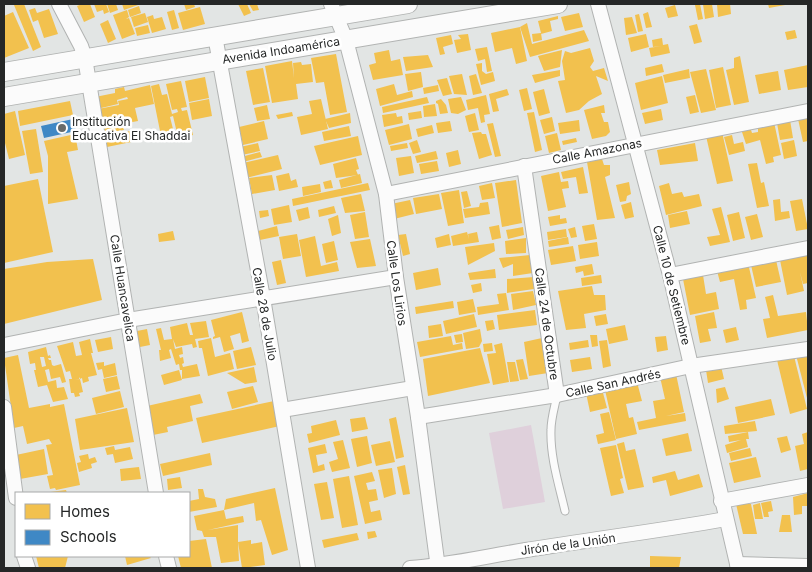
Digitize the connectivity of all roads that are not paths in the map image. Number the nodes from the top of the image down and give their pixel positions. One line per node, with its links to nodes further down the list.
1 (60, 4): 8 (street, Calle Huancavelica)
2 (408, 4): 5 (street, Avenida Indoamérica)
3 (558, 4): 7 (street, Avenida Indoamérica)
4 (598, 4): 14 (street, Calle 10 de Setiembre)
5 (334, 10): 6 (street, Avenida Indoamérica); 7 (street, Calle Los Lirios)
6 (215, 36): 8 (street, Avenida Indoamérica); 9 (street, Calle 28 de Julio)
7 (346, 40): 9 (street, Avenida Indoamérica); 16 (street, Calle Los Lirios)
8 (85, 58): 10 (street, Avenida Indoamérica); 11 (street, Calle Huancavelica)
9 (220, 60): 11 (street, Avenida Indoamérica); 20 (street, Calle 28 de Julio)
10 (4, 72)
11 (88, 83): 12 (street, Avenida Indoamérica); 21 (street, Calle Huancavelica)
12 (4, 97)
13 (808, 111): 14 (street, Calle Amazonas)
14 (636, 144): 15 (street, Calle Amazonas); 18 (street, Calle 10 de Setiembre)
15 (524, 166): 16 (street, Calle Amazonas); 26 (street, Calle 24 de Octubre)
16 (386, 194): 19 (street, Calle Los Lirios)
17 (808, 248): 18 (street)
18 (670, 275): 24 (street, Calle 10 de Setiembre)
19 (396, 277): 20 (street); 25 (street, Calle Los Lirios)
20 (263, 298): 21 (street); 28 (street, Calle 28 de Julio)
21 (128, 320): 22 (street); 32 (street, Calle Huancavelica)
22 (4, 345)
23 (808, 349): 24 (street, Calle San Andrés)
24 (691, 366): 26 (street, Calle San Andrés); 33 (street, Calle 10 de Setiembre)
25 (413, 388): 28 (street); 29 (street, Calle Los Lirios)
26 (557, 395): 29 (street, Calle San Andrés); 34 (lane, Calle 24 de Octubre)
27 (4, 407): 31 (street)
28 (282, 410): 38 (street, Calle 28 de Julio)
29 (418, 417): 40 (street, Calle Los Lirios)
30 (808, 485): 33 (street)
31 (15, 492)
32 (156, 492)
33 (722, 501): 35 (street, Calle 10 de Setiembre)
34 (565, 511)
35 (726, 519): 36 (street, Calle 10 de Setiembre); 40 (street, Jirón de la Unión)
36 (738, 566): 37 (street)
37 (808, 566)
38 (308, 568)
39 (410, 568): 40 (street, Jirón de la Unión)
40 (440, 568)

